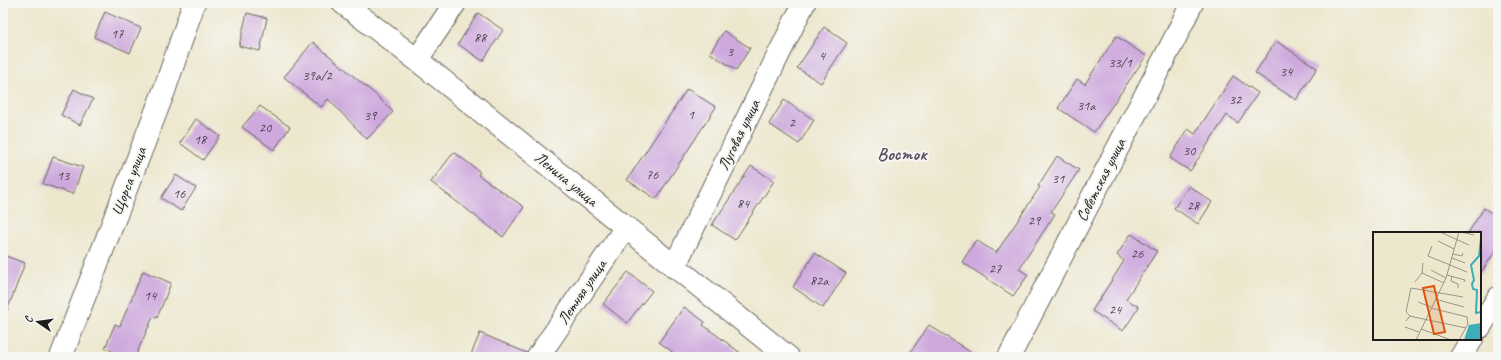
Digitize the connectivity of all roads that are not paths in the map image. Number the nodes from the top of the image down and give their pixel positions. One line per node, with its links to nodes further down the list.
1 (194, 3): 12 (street, Щорса улица)
2 (343, 3): 6 (street, Ленина улица)
3 (455, 3): 6 (street)
4 (804, 3): 8 (street, Луговая улица)
5 (1192, 3): 15 (street, Советская улица)
6 (417, 60): 7 (street, Ленина улица)
7 (626, 227): 8 (street, Ленина улица); 13 (street, Летняя улица)
8 (674, 267): 14 (street, Ленина улица)
9 (1498, 298): 10 (street)
10 (1481, 325)
11 (1471, 340): 16 (street)
12 (61, 357)
13 (538, 357)
14 (788, 357)
15 (1009, 357)
16 (1461, 357)

